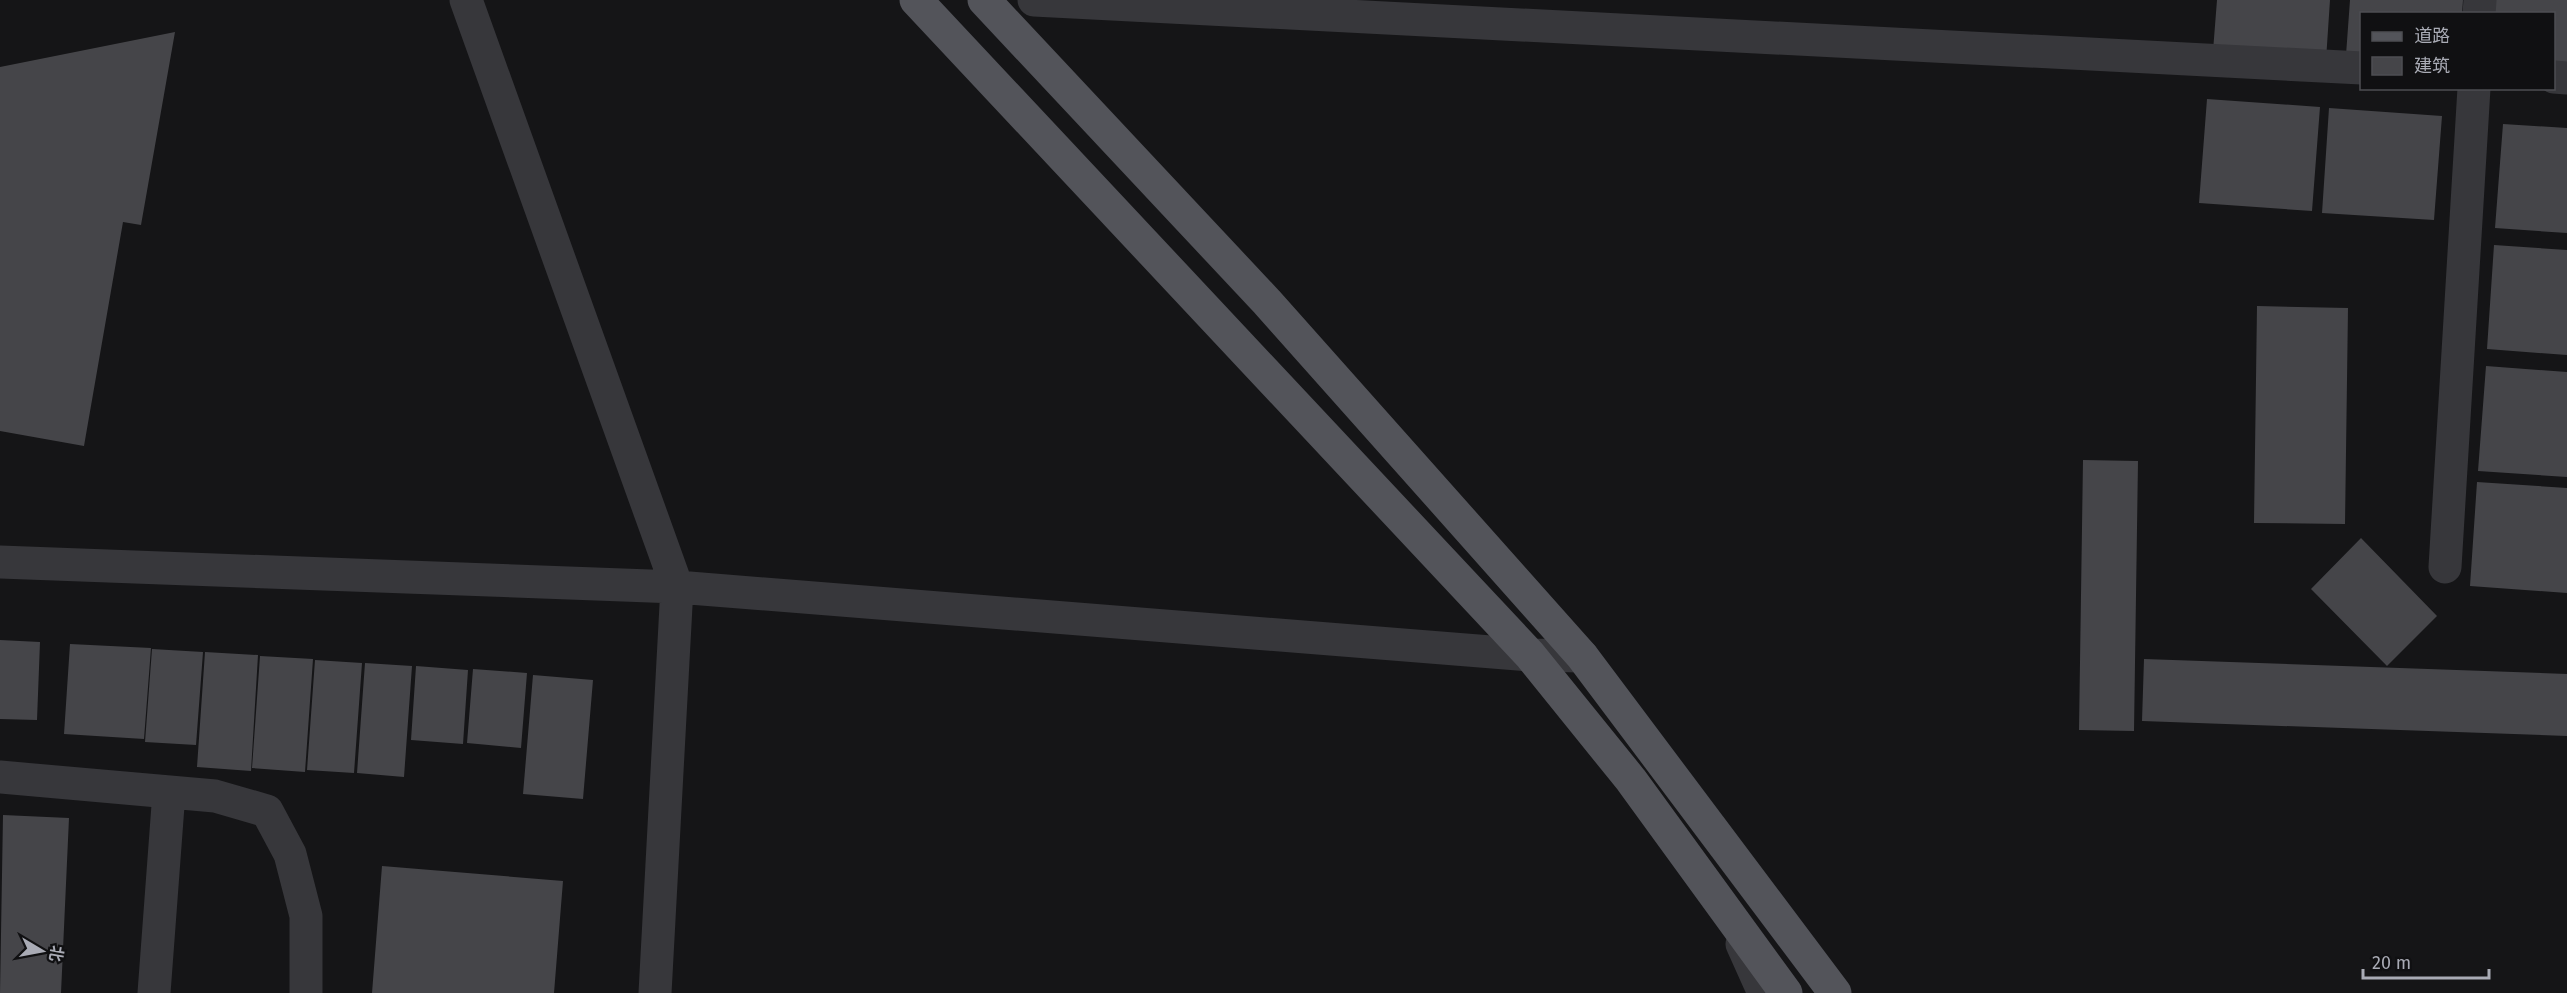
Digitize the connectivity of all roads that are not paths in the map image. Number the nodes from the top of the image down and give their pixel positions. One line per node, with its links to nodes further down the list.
1 (466, 0): 9 (street)
2 (916, 0): 10 (main road)
3 (984, 0): 11 (main road)
4 (1034, 0): 5 (street)
5 (2360, 68)
6 (2474, 90): 8 (street)
7 (0, 562): 9 (street)
8 (2445, 567)
9 (677, 587): 10 (street); 17 (street)
10 (1530, 655): 11 (street); 14 (main road)
11 (1582, 656): 20 (main road)
12 (0, 777): 13 (street)
13 (169, 792): 15 (street); 16 (street)
14 (1729, 915): 18 (street); 19 (main road)
15 (154, 993)
16 (306, 993)
17 (655, 993)
18 (1764, 993)
19 (1786, 993)
20 (1835, 993)

